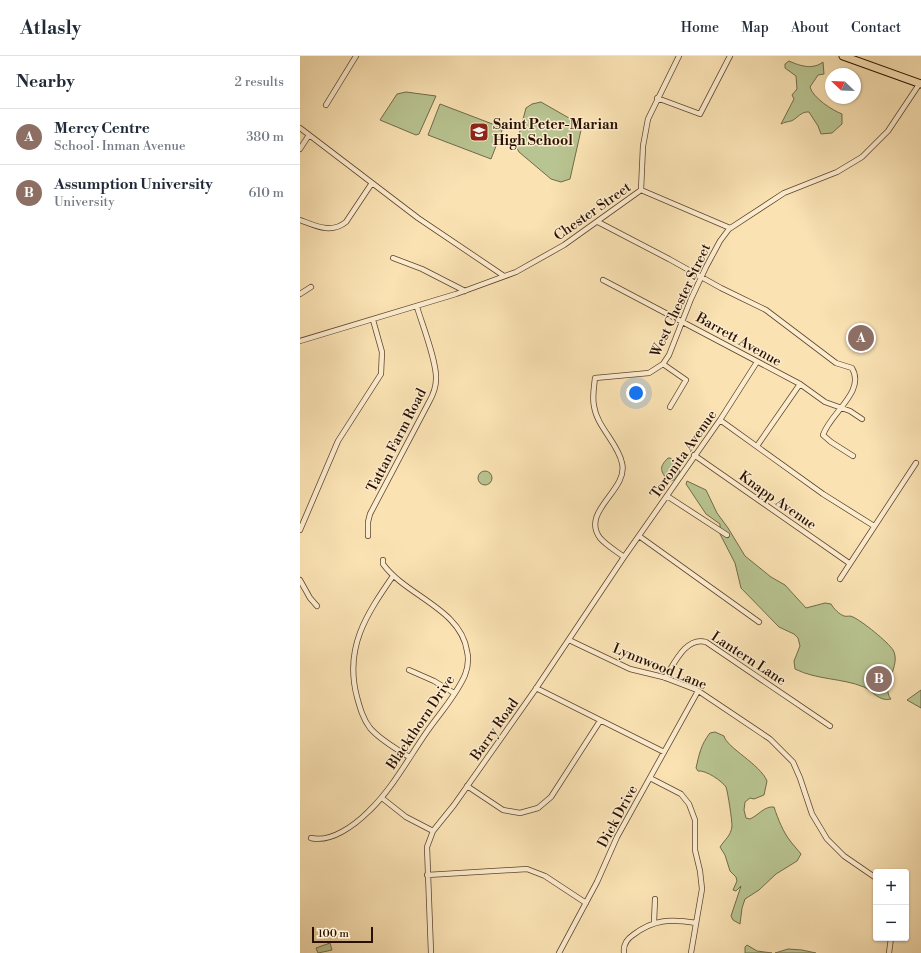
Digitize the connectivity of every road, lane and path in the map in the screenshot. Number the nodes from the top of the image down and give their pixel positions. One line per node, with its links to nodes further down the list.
1 (356, 56): 7 (street)
2 (679, 56): 6 (street)
3 (730, 56): 6 (street)
4 (843, 56): 5 (main road)
5 (920, 83): 15 (street)
6 (657, 98): 12 (street)
7 (326, 105)
8 (300, 128): 9 (street)
9 (309, 135): 10 (street); 11 (street)
10 (300, 149)
11 (372, 183): 13 (street); 17 (street)
12 (641, 190): 14 (street, Chester Street); 15 (street, Chester Street)
13 (300, 220)
14 (598, 222): 17 (street, Chester Street); 18 (street)
15 (730, 228): 18 (street, West Chester Street)
16 (392, 258): 21 (street)
17 (504, 276): 21 (street, Chester Street)
18 (701, 276): 25 (street, West Chester Street); 31 (street)
19 (603, 280): 25 (street, Barrett Avenue)
20 (311, 287): 22 (street)
21 (465, 291): 23 (street, Chester Street)
22 (300, 294)
23 (417, 307): 24 (street, Chester Street); 42 (street, Tattan Farm Road)
24 (373, 320): 26 (street, Chester Street); 40 (street)
25 (682, 320): 27 (street, Barrett Avenue); 28 (street, West Chester Street)
26 (300, 341)
27 (758, 362): 29 (street, Barrett Avenue); 33 (street, Toronita Avenue)
28 (663, 364): 30 (street); 44 (street, West Chester Street)
29 (800, 384): 31 (street, Barrett Avenue); 34 (street)
30 (670, 407)
31 (840, 408): 32 (street, Barrett Avenue); 36 (street)
32 (862, 419)
33 (720, 420): 34 (street); 35 (street, Toronita Avenue)
34 (757, 446): 39 (street)
35 (694, 455): 38 (street, Toronita Avenue); 46 (street, Knapp Avenue)
36 (853, 456)
37 (916, 463): 39 (street)
38 (667, 496): 41 (street); 43 (street, Toronita Avenue)
39 (874, 526): 46 (street)
40 (300, 530)
41 (727, 535)
42 (368, 536)
43 (639, 536): 44 (street, Toronita Avenue); 51 (street)
44 (624, 557): 52 (street, Barry Road)
45 (383, 560): 47 (street, Blackthorn Drive)
46 (850, 563): 48 (street)
47 (393, 576): 57 (street, Blackthorn Drive); 61 (street)
48 (840, 579)
49 (300, 580): 50 (street)
50 (317, 606)
51 (759, 622)
52 (569, 640): 54 (street, Lynnwood Lane); 55 (street, Barry Road)
53 (409, 670): 57 (street)
54 (665, 678): 56 (street, Lynnwood Lane); 59 (street, Lantern Lane)
55 (536, 688): 58 (street); 63 (street, Barry Road)
56 (698, 691): 60 (street, Dick Drive); 68 (street, Lynnwood Lane)
57 (454, 693): 61 (street, Blackthorn Drive)
58 (600, 721): 60 (street); 63 (street)
59 (830, 726)
60 (664, 752): 62 (street, Dick Drive)
61 (410, 758): 64 (street, Blackthorn Drive)
62 (650, 778): 70 (street, Dick Drive); 72 (street)
63 (467, 786): 65 (street, Barry Road)
64 (382, 798): 65 (street); 66 (street, Blackthorn Drive)
65 (434, 831): 67 (street, Barry Road)
66 (311, 838)
67 (427, 875): 70 (street); 74 (street, Barry Road)
68 (873, 876)
69 (655, 899): 71 (street)
70 (586, 903): 75 (street, Dick Drive)
71 (654, 922): 72 (street); 76 (street)
72 (696, 923): 77 (street)
73 (891, 941): 78 (street)
74 (431, 953)
75 (559, 953)
76 (624, 953)
77 (691, 953)
78 (889, 953)

